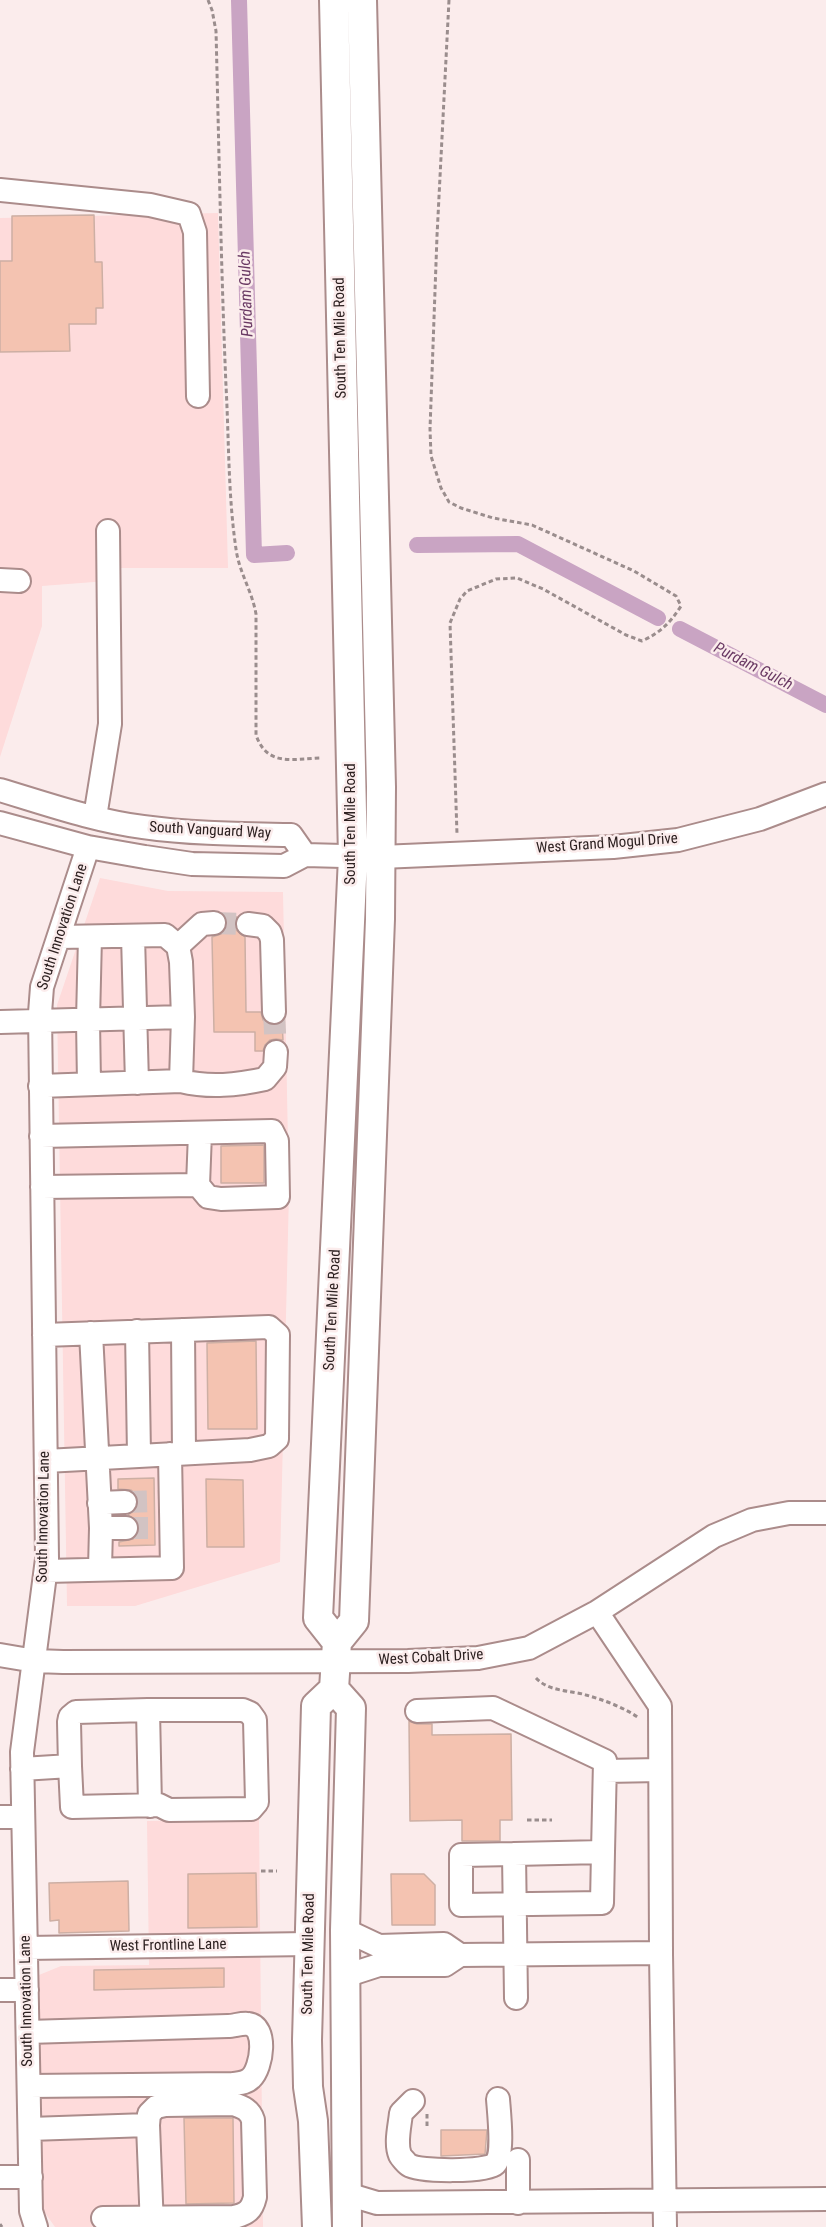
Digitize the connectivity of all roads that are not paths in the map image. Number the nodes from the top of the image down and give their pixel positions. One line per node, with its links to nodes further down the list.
1 (334, 0): 12 (main road, South Ten Mile Road)
2 (362, 0): 12 (main road, South Ten Mile Road)
3 (0, 190): 4 (street)
4 (198, 396)
5 (108, 531): 8 (street)
6 (0, 790): 8 (street, South Vanguard Way)
7 (826, 794): 12 (street, West Grand Mogul Drive)
8 (95, 817): 11 (street, South Vanguard Way)
9 (0, 823): 10 (street, South Vanguard Way)
10 (88, 848): 11 (street, South Vanguard Way); 15 (street, South Innovation Lane)
11 (305, 855): 12 (street, South Vanguard Way)
12 (367, 857): 50 (main road, South Ten Mile Road)
13 (247, 929): 17 (street)
14 (133, 936): 16 (street); 18 (street); 19 (street)
15 (60, 937): 16 (street); 21 (street, South Innovation Lane)
16 (90, 937): 20 (street)
17 (269, 1012)
18 (183, 1017): 19 (street); 24 (street)
19 (134, 1018): 20 (street); 25 (street)
20 (88, 1020): 21 (street); 26 (street)
21 (40, 1021): 22 (street); 27 (street, South Innovation Lane)
22 (0, 1022)
23 (270, 1052): 24 (street)
24 (181, 1075): 25 (street)
25 (137, 1083): 26 (street)
26 (89, 1084): 27 (street)
27 (40, 1086): 29 (street, South Innovation Lane)
28 (200, 1133): 29 (street); 30 (street); 30 (street)
29 (41, 1136): 31 (street, South Innovation Lane)
30 (198, 1185): 31 (street)
31 (42, 1187): 35 (street, South Innovation Lane)
32 (183, 1329): 33 (street); 36 (street); 36 (street)
33 (136, 1331): 34 (street); 37 (street)
34 (91, 1333): 35 (street); 38 (street)
35 (44, 1335): 39 (street, South Innovation Lane)
36 (177, 1454): 37 (street); 45 (street)
37 (139, 1455): 38 (street)
38 (97, 1458): 39 (street); 41 (street)
39 (46, 1461): 46 (street, South Innovation Lane)
40 (125, 1502): 41 (street)
41 (99, 1503): 43 (street)
42 (826, 1513): 47 (street, West Cobalt Drive)
43 (101, 1528): 44 (street); 45 (street)
44 (126, 1528)
45 (100, 1569): 46 (street)
46 (46, 1570): 49 (street, South Innovation Lane)
47 (597, 1612): 50 (street, West Cobalt Drive); 55 (street)
48 (0, 1655): 49 (street, West Cobalt Drive)
49 (35, 1661): 50 (street, West Cobalt Drive); 54 (street, South Innovation Lane)
50 (336, 1664): 63 (main road, South Ten Mile Road); 64 (main road, South Ten Mile Road)
51 (148, 1710): 53 (street); 57 (street); 57 (street)
52 (417, 1711): 56 (street)
53 (70, 1766): 54 (street); 57 (street)
54 (22, 1769): 58 (street, South Innovation Lane)
55 (660, 1770): 56 (street); 66 (street)
56 (605, 1771): 60 (street)
57 (154, 1805)
58 (23, 1816): 59 (street); 65 (street, South Innovation Lane)
59 (0, 1817)
60 (603, 1852): 61 (street); 62 (street)
61 (514, 1854): 62 (street); 62 (street)
62 (515, 1906): 67 (street)
63 (345, 1930): 68 (street); 69 (main road, South Ten Mile Road)
64 (309, 1944): 65 (street, West Frontline Lane); 89 (main road, South Ten Mile Road)
65 (26, 1948): 71 (street, South Innovation Lane)
66 (661, 1953): 67 (street); 84 (street)
67 (516, 1954): 68 (street); 72 (street)
68 (460, 1955): 69 (street)
69 (345, 1976): 82 (main road, South Ten Mile Road)
70 (0, 1990): 71 (street)
71 (27, 1990): 73 (street, South Innovation Lane)
72 (516, 1998)
73 (28, 2032): 74 (street, South Innovation Lane); 74 (street)
74 (29, 2086): 78 (street, South Innovation Lane)
75 (498, 2099): 76 (street)
76 (413, 2101)
77 (148, 2125): 78 (street); 87 (street); 87 (street)
78 (30, 2129): 80 (street, South Innovation Lane)
79 (518, 2160): 85 (street)
80 (31, 2176): 81 (street); 88 (street, South Innovation Lane)
81 (0, 2177)
82 (347, 2194): 85 (street); 90 (main road, South Ten Mile Road)
83 (826, 2199): 84 (street)
84 (665, 2200): 85 (street); 91 (street)
85 (518, 2203)
86 (103, 2218): 87 (street)
87 (151, 2223)
88 (36, 2227)
89 (317, 2227)
90 (348, 2227)
91 (665, 2227)

